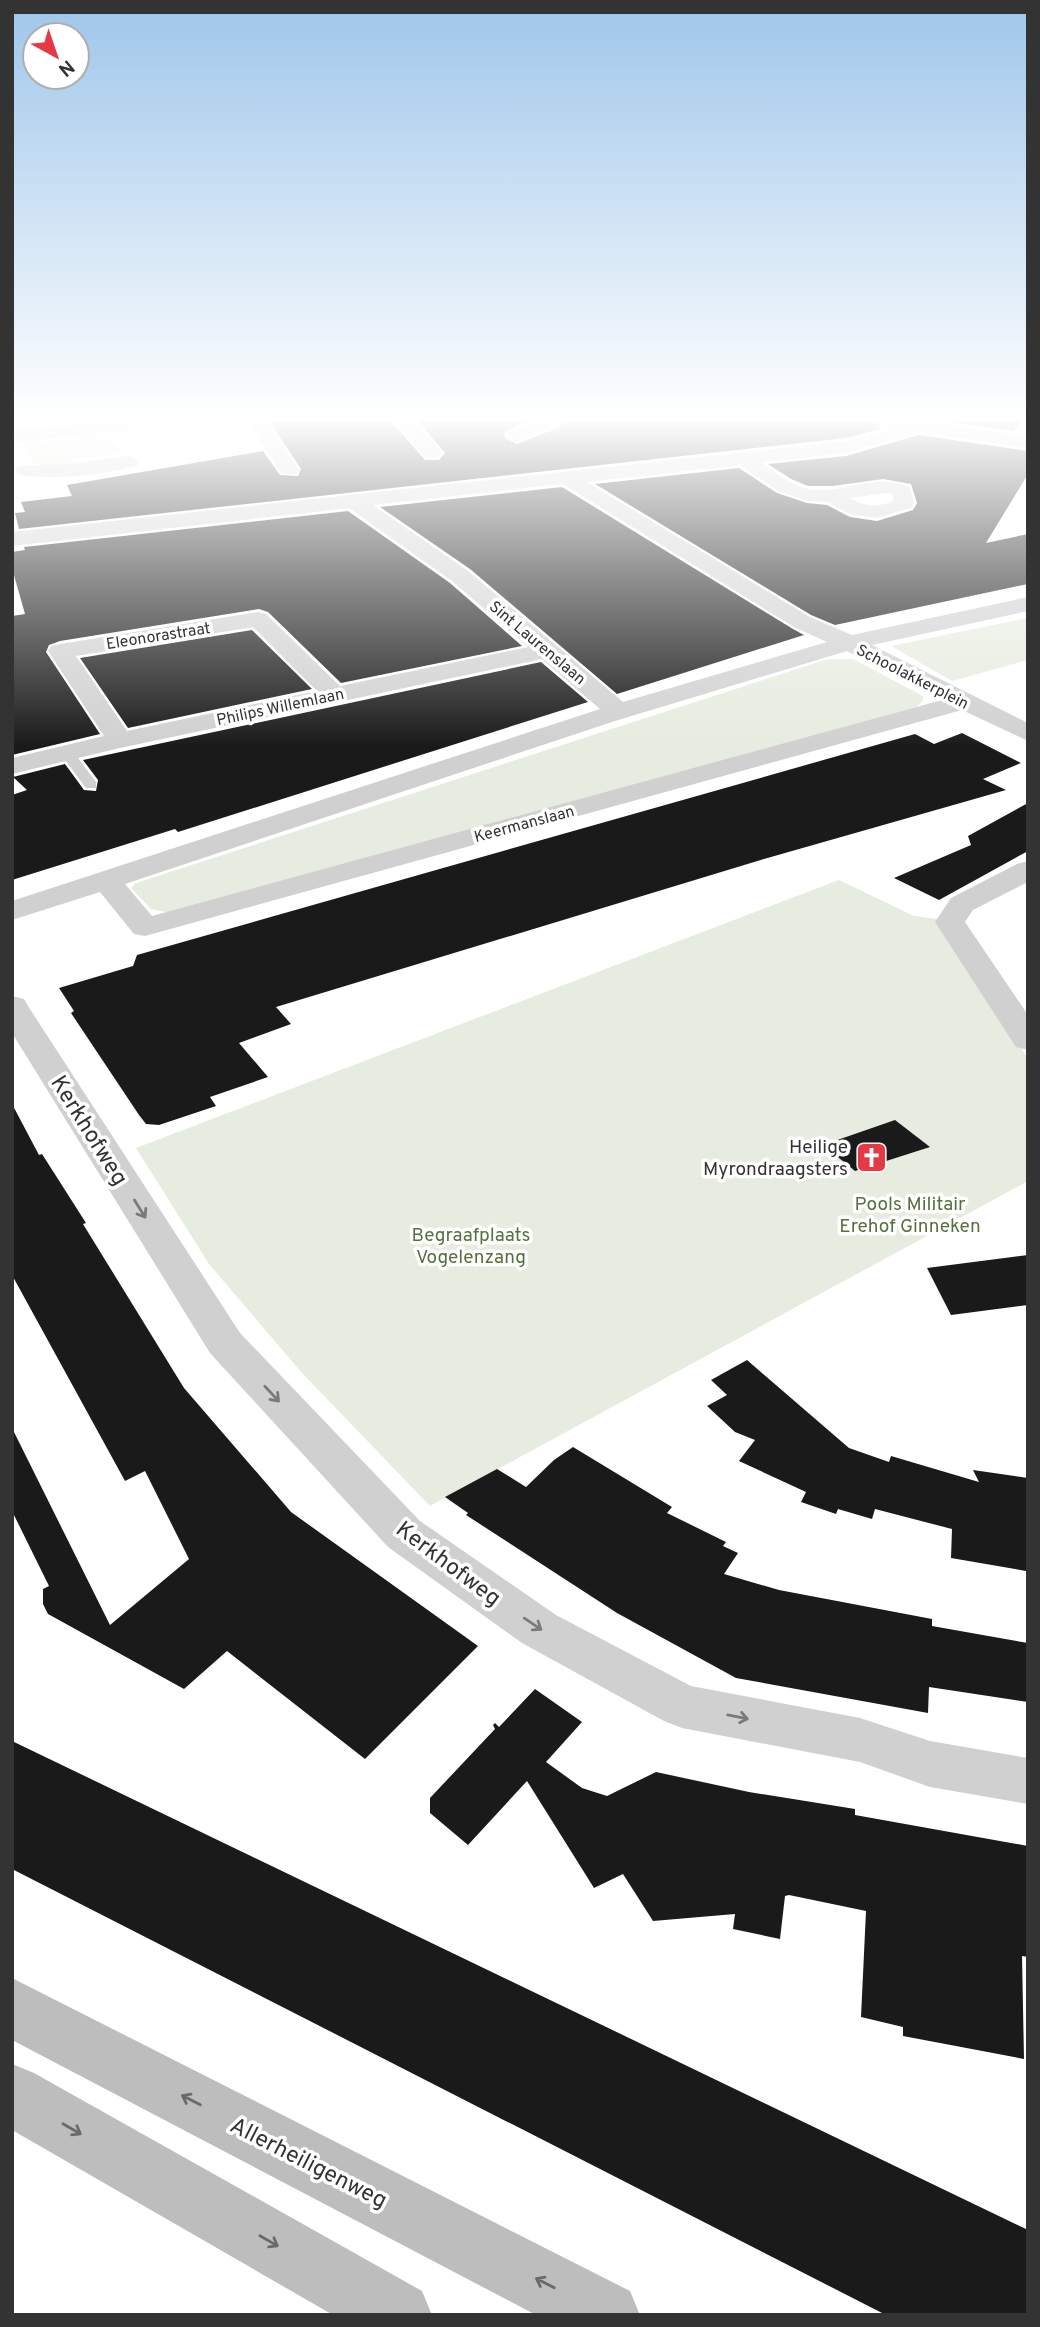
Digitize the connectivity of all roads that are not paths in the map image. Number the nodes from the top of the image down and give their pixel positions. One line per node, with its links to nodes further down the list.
1 (99, 530): 4 (street)
2 (394, 530): 7 (street, Sint Laurenslaan)
3 (651, 530): 6 (street)
4 (12, 539)
5 (1028, 604): 6 (street, Schoolakkerplein)
6 (849, 643): 9 (street, Schoolakkerplein); 10 (street)
7 (550, 650): 8 (street, Philips Willemlaan); 10 (street, Sint Laurenslaan)
8 (334, 694): 12 (street, Philips Willemlaan); 12 (street, Eleonorastraat)
9 (963, 702): 11 (street, Schoolakkerplein); 17 (street, Keermanslaan)
10 (618, 711): 17 (street)
11 (1028, 733)
12 (120, 740): 13 (street, Philips Willemlaan)
13 (67, 753): 14 (street, Philips Willemlaan); 15 (lane)
14 (12, 766)
15 (91, 785)
16 (1028, 870): 20 (street)
17 (105, 879): 18 (street)
18 (12, 911)
19 (12, 1006): 21 (street, Kerkhofweg, one-way to 21)
20 (1028, 1040)
21 (1028, 1782)
22 (12, 2008): 25 (main road, Allerheiligenweg, one-way to 22)
23 (12, 2095): 24 (main road, one-way to 24)
24 (398, 2315)
25 (606, 2315)

